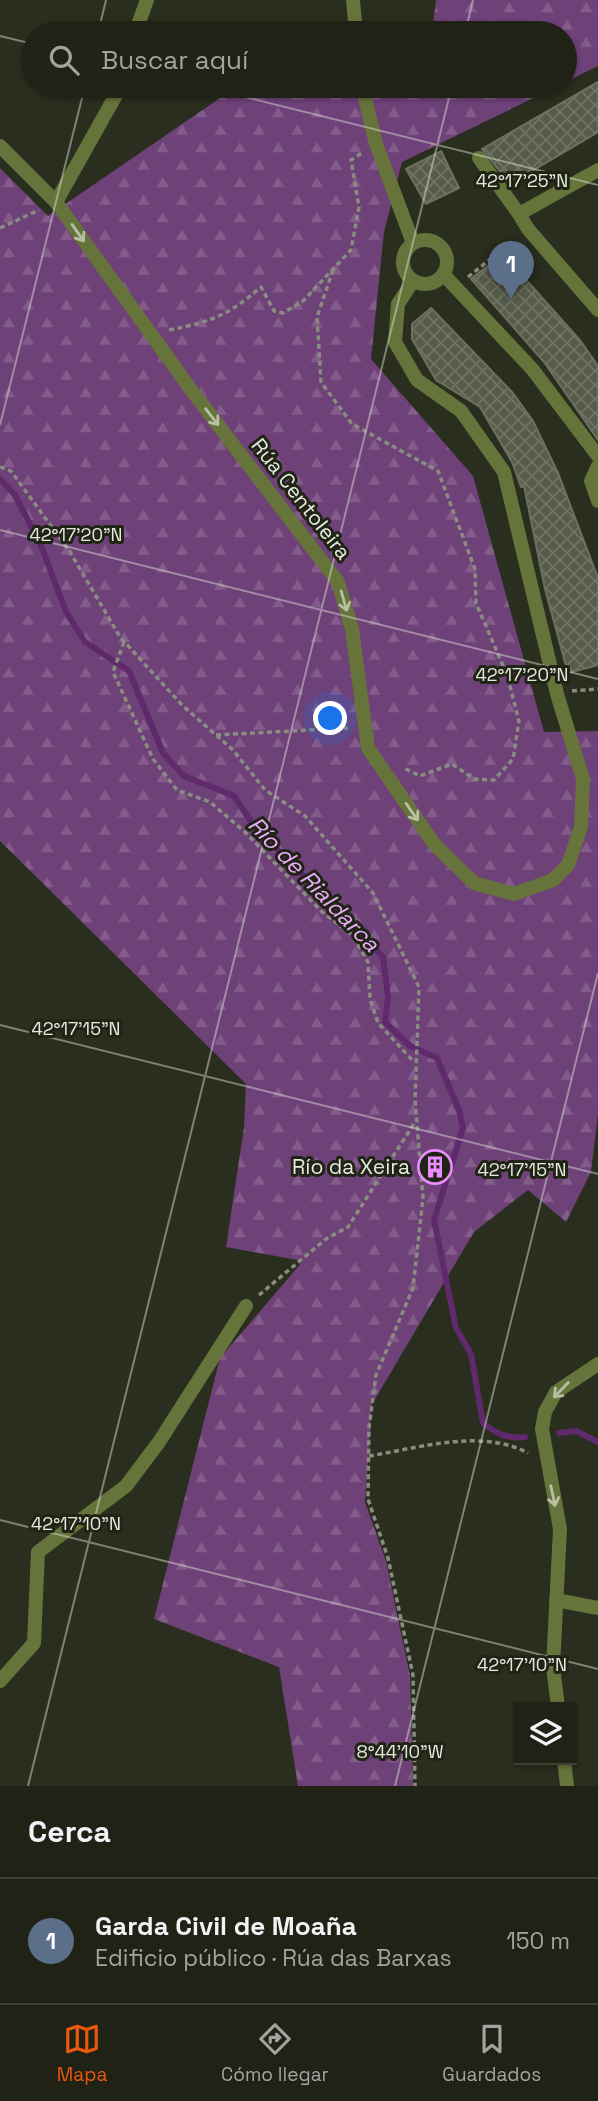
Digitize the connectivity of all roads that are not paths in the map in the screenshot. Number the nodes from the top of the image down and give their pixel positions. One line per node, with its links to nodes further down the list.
1 (147, 0): 3 (street)
2 (353, 0): 4 (street)
3 (139, 21)
4 (355, 21)
5 (114, 98): 10 (street)
6 (365, 98): 12 (street)
7 (0, 146): 10 (street, Rúa Centoleira)
8 (479, 158): 11 (street)
9 (598, 170): 11 (street)
10 (56, 202): 14 (street, Rúa Centoleira, one-way to 14)
11 (519, 214): 15 (street)
12 (413, 243): 13 (street); 14 (street)
13 (444, 275): 14 (street); 16 (street)
14 (413, 281)
15 (598, 310)
16 (598, 456)
17 (598, 466): 18 (street)
18 (598, 501)
19 (246, 1306): 23 (street)
20 (598, 1364): 21 (street, one-way to 21)
21 (556, 1600): 22 (street); 24 (street)
22 (598, 1608)
23 (0, 1681)
24 (557, 1702)
25 (565, 1765): 26 (street)
26 (567, 1786)

